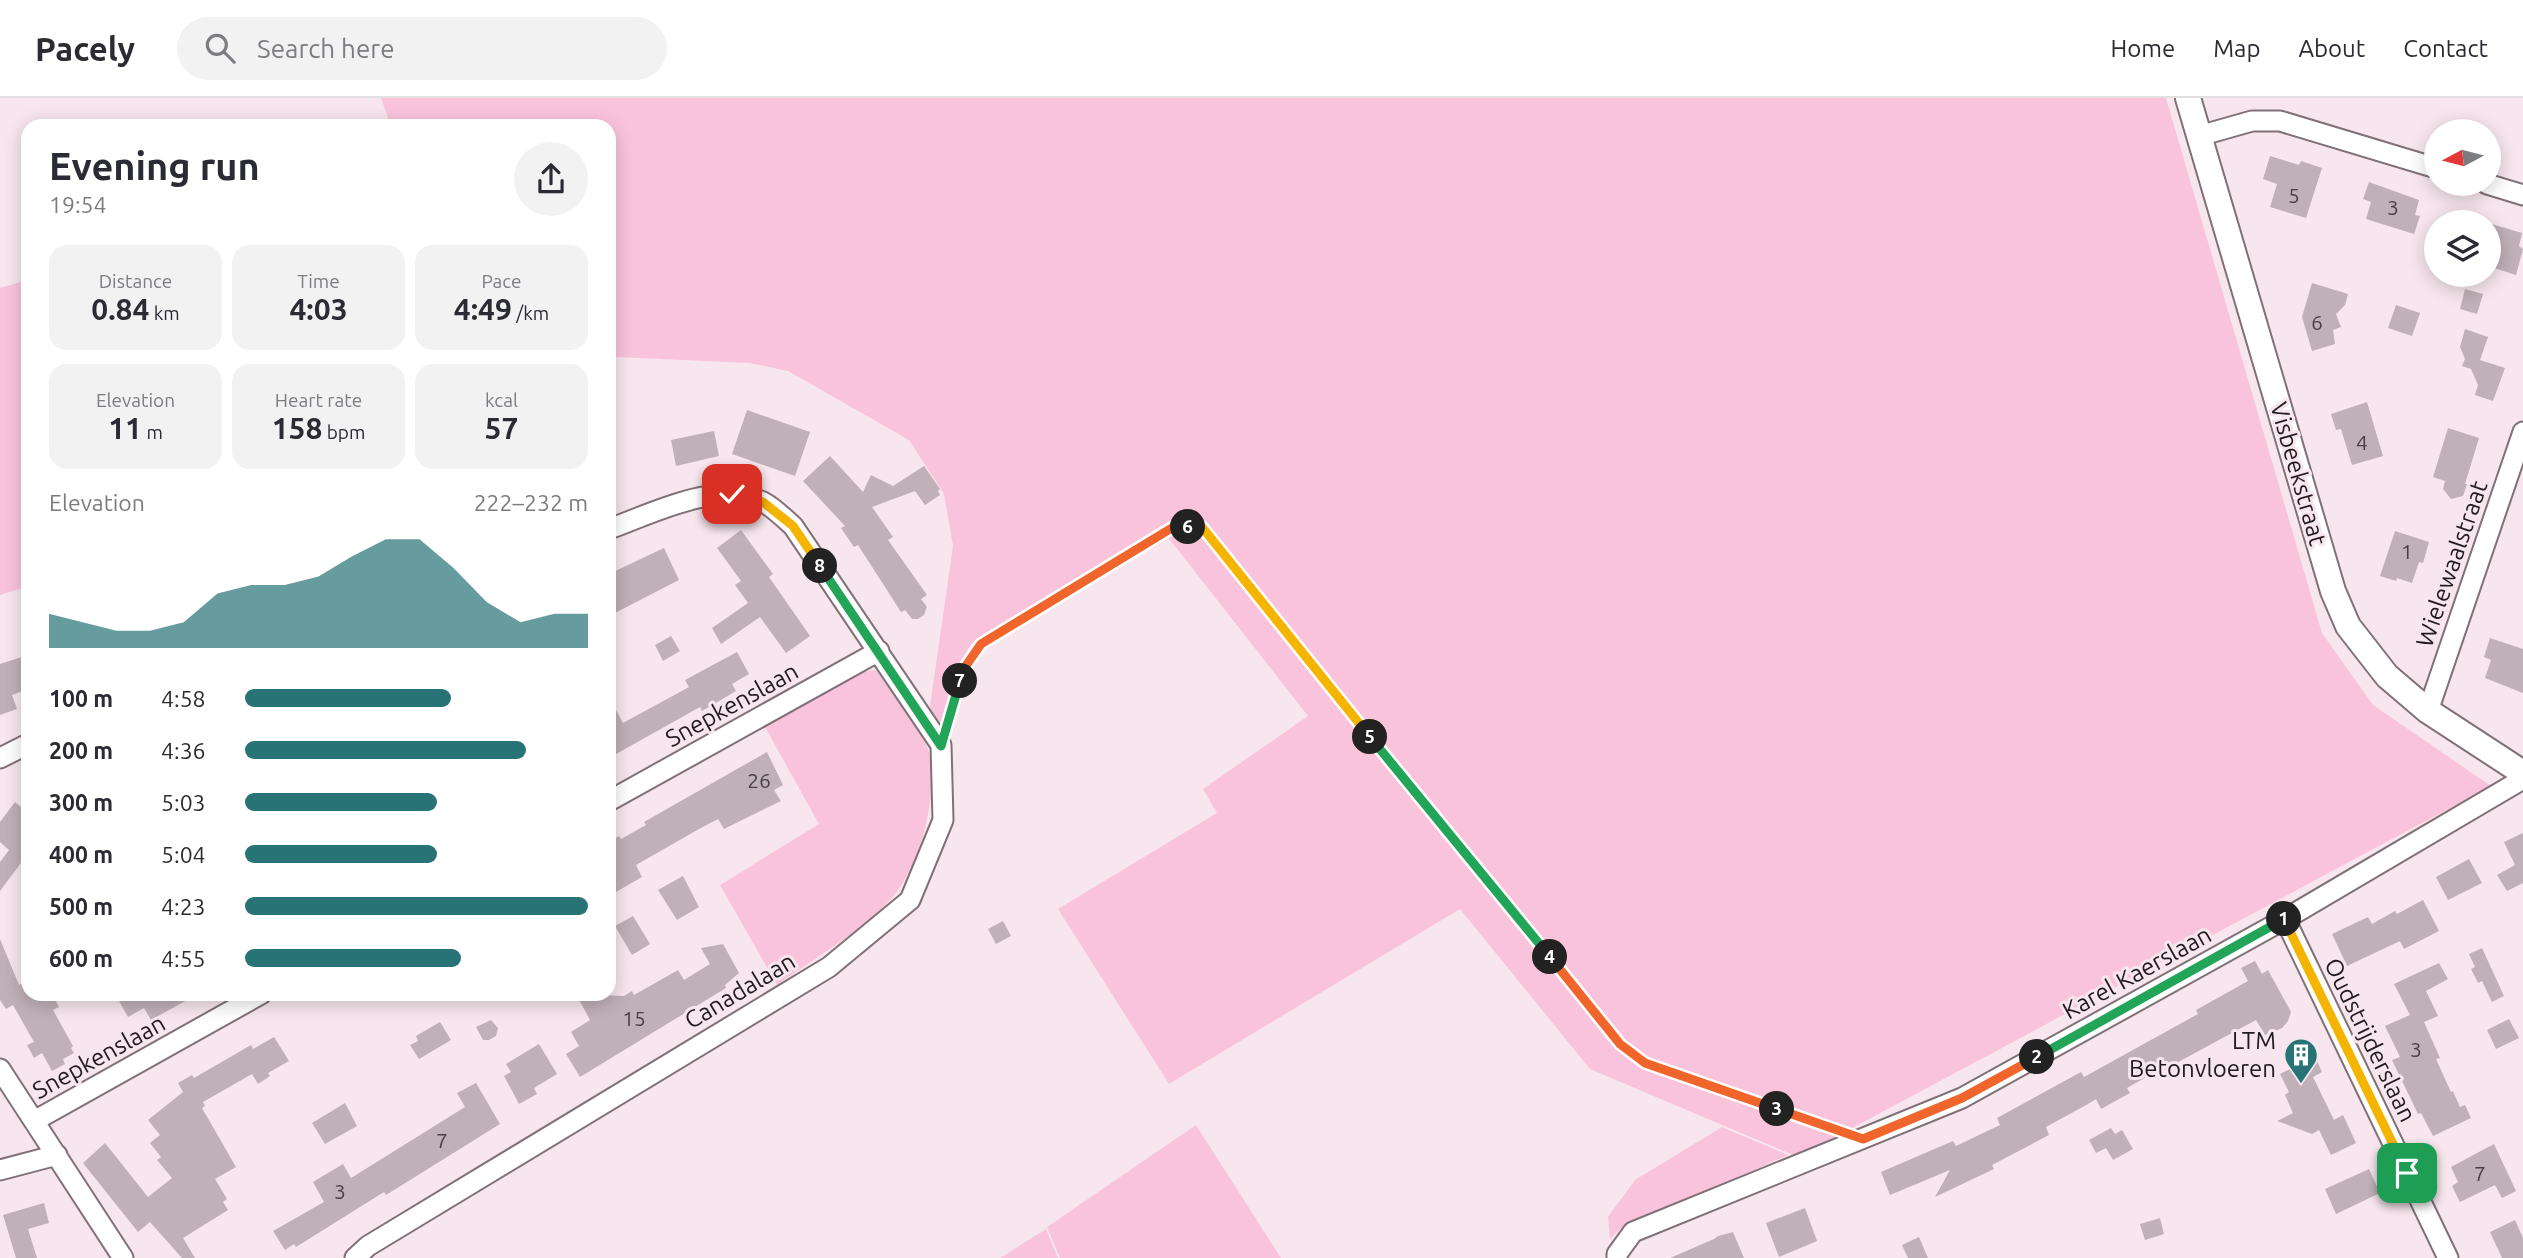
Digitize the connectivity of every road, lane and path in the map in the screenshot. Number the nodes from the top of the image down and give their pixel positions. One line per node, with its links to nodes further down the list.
1 (2188, 98): 2 (street, Visbeekstraat)
2 (2199, 136): 3 (street); 9 (street, Visbeekstraat)
3 (2424, 164)
4 (2501, 188): 5 (street)
5 (2523, 195)
6 (2523, 432): 9 (street, Wielewaalstraat)
7 (616, 527): 8 (street)
8 (878, 651): 10 (street); 15 (street, Snepkenslaan)
9 (2428, 711): 13 (street, Visbeekstraat)
10 (941, 746): 20 (path); 24 (street, Canadalaan)
11 (21, 748): 12 (street)
12 (0, 758)
13 (2523, 773)
14 (2523, 779): 16 (street, Karel Kaerslaan)
15 (616, 797)
16 (2285, 919): 20 (street, Karel Kaerslaan); 26 (street, Oudstrijderslaan)
17 (248, 1001): 19 (street, Snepkenslaan)
18 (0, 1069): 19 (street)
19 (34, 1121): 21 (street)
20 (1863, 1139): 25 (street, Karel Kaerslaan)
21 (57, 1155): 22 (street); 23 (street)
22 (0, 1170)
23 (123, 1258)
24 (355, 1258)
25 (1617, 1258)
26 (2448, 1258)

